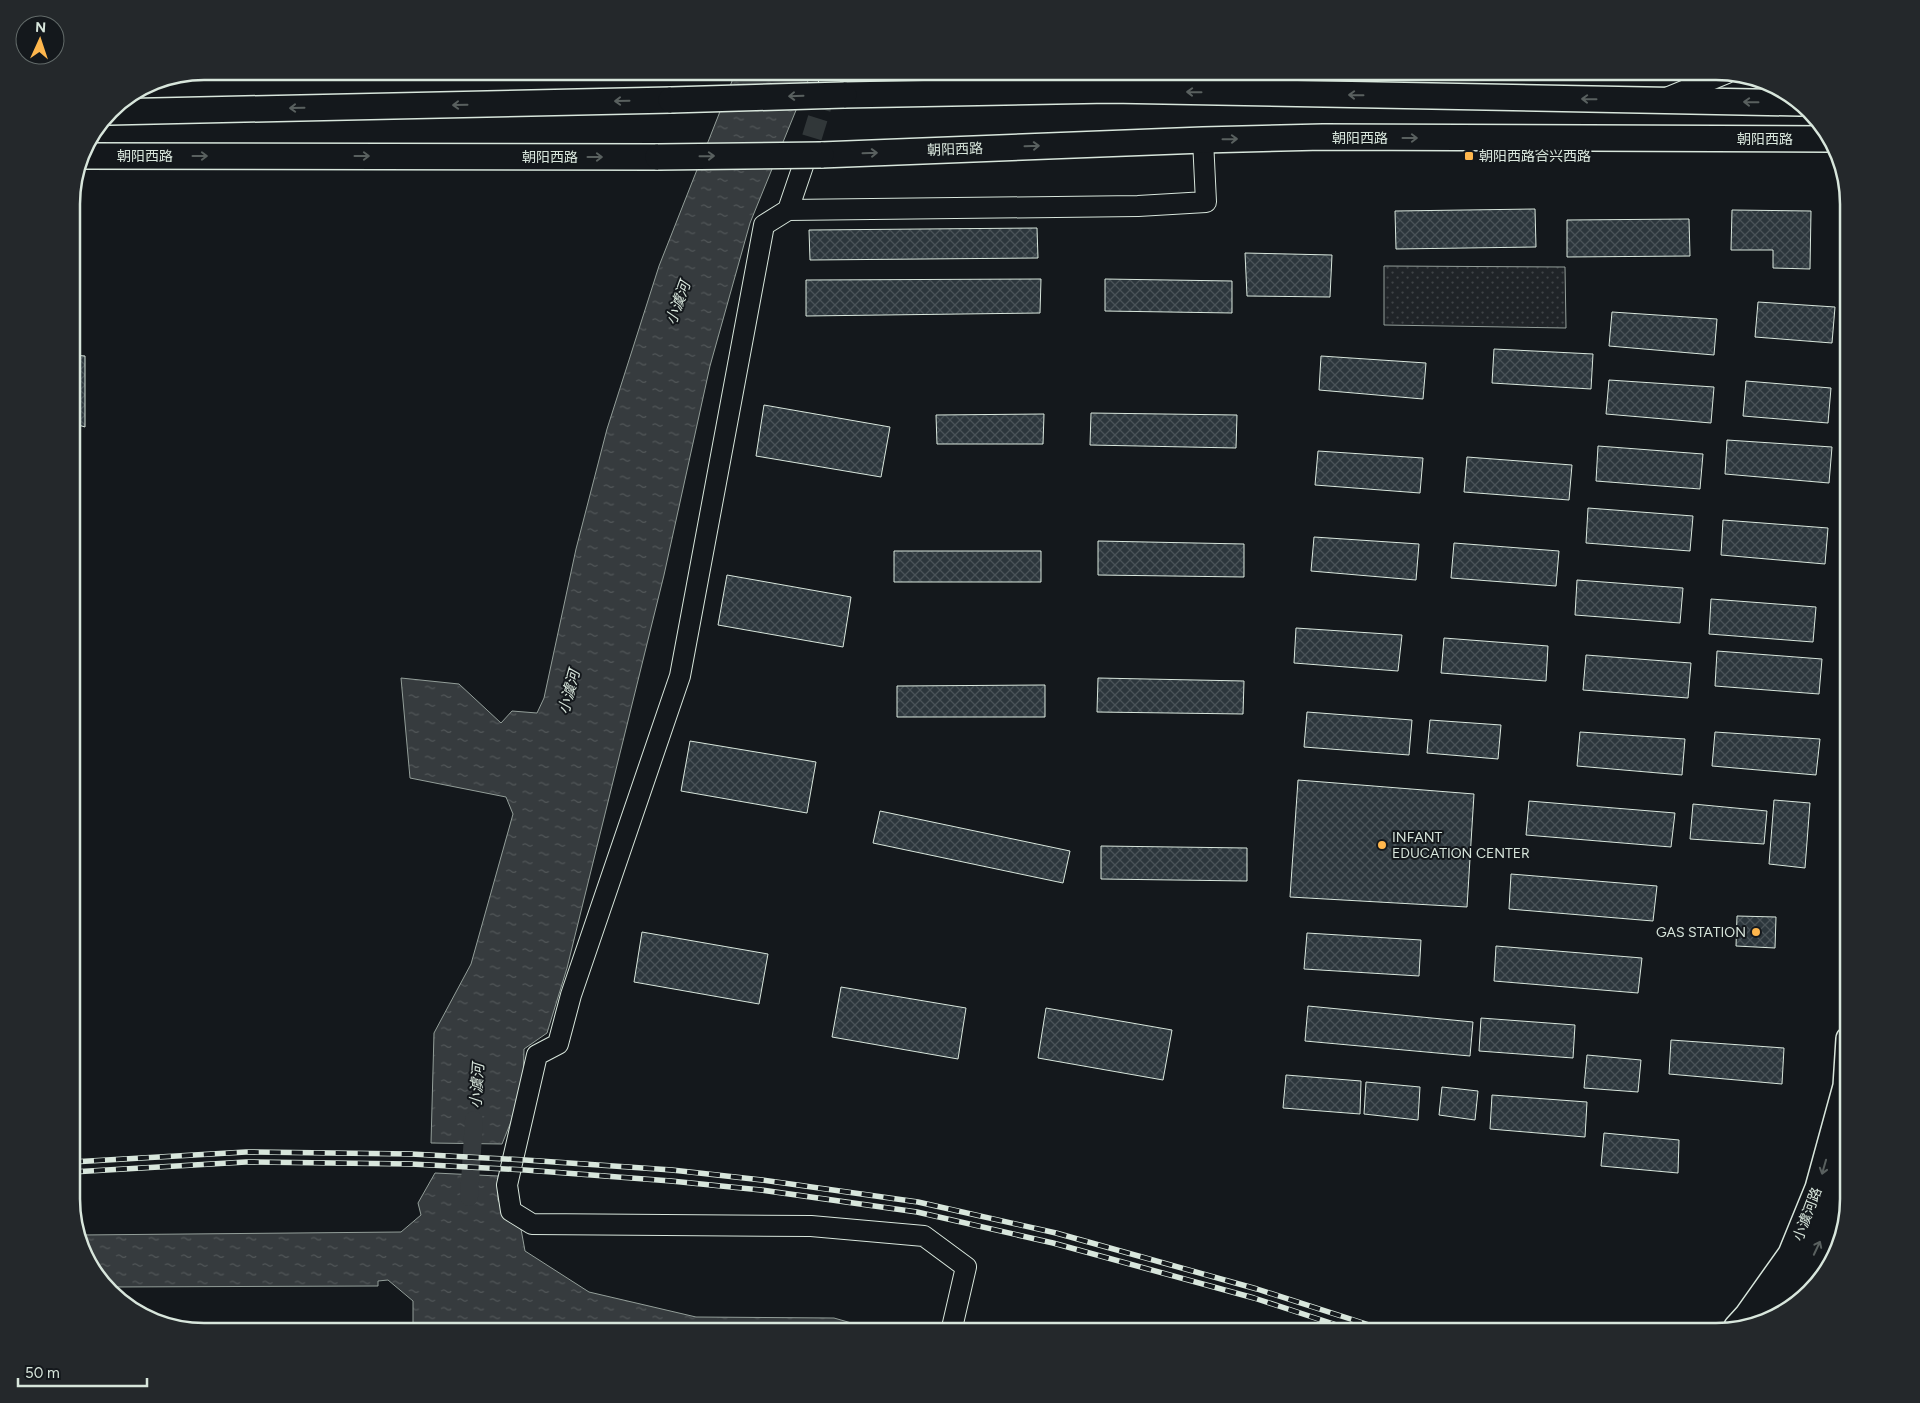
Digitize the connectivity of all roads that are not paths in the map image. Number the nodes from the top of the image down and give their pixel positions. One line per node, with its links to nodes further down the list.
1 (1710, 80): 4 (street)
2 (1104, 81): 3 (main road); 4 (main road, one-way to 2)
3 (836, 83): 6 (main road, one-way to 6, bridge)
4 (1662, 100): 5 (main road, one-way to 4)
5 (1786, 103)
6 (121, 112)
7 (1821, 139): 8 (main road, 朝阳西路, one-way to 7)
8 (1203, 140): 10 (main road, 朝阳西路, one-way to 8); 11 (street)
9 (89, 156): 10 (main road, 朝阳西路, one-way to 10, bridge)
10 (812, 160): 11 (street)
11 (788, 210): 16 (street)
12 (1840, 1119): 15 (main road, 小澞河路, one-way to 15)
13 (1840, 1195): 14 (main road, 小澞河路, one-way to 13)
14 (1781, 1304)
15 (1743, 1320)
16 (953, 1323)

